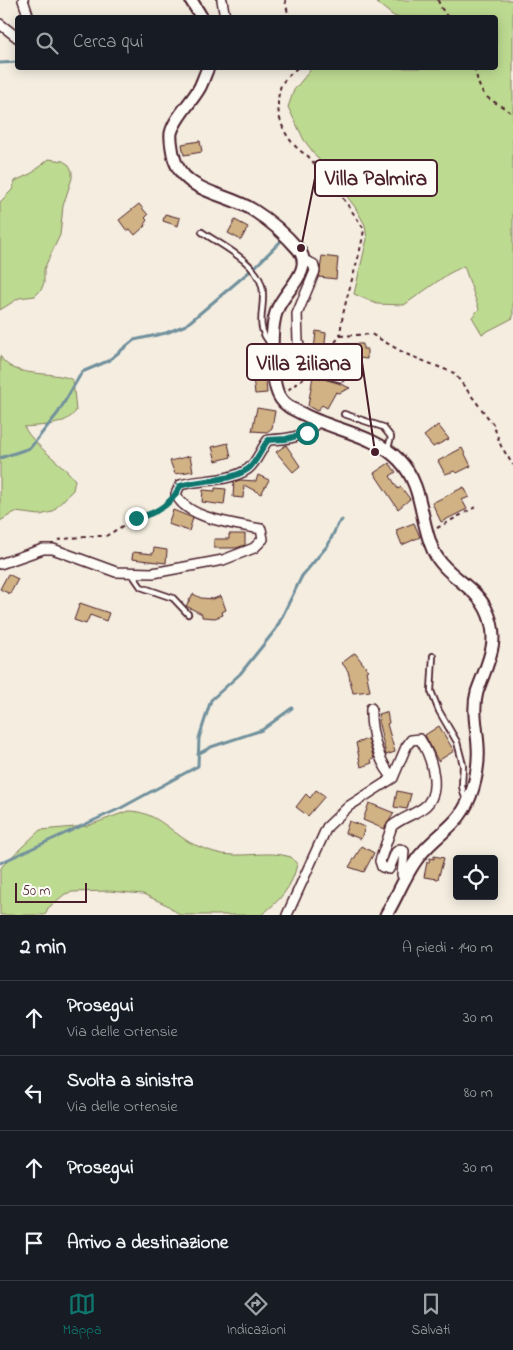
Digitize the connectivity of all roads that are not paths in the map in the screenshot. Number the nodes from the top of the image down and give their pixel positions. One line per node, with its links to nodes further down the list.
1 (23, 0): 4 (street)
2 (191, 0): 5 (street)
3 (222, 0): 6 (street)
4 (28, 15)
5 (200, 15)
6 (224, 15)
7 (0, 24): 8 (street)
8 (15, 36)
9 (207, 70): 11 (street)
10 (202, 232): 12 (lane)
11 (303, 260): 12 (street); 13 (street)
12 (273, 345): 15 (street)
13 (340, 377)
14 (344, 414): 16 (lane)
15 (318, 422): 16 (street); 18 (street)
16 (387, 450): 23 (street)
17 (0, 564): 18 (street)
18 (132, 572): 19 (lane)
19 (188, 614)
20 (433, 656): 23 (lane)
21 (371, 708): 22 (street)
22 (393, 778): 24 (street); 25 (street)
23 (469, 798): 24 (street)
24 (406, 879): 26 (street)
25 (288, 915)
26 (386, 915)

